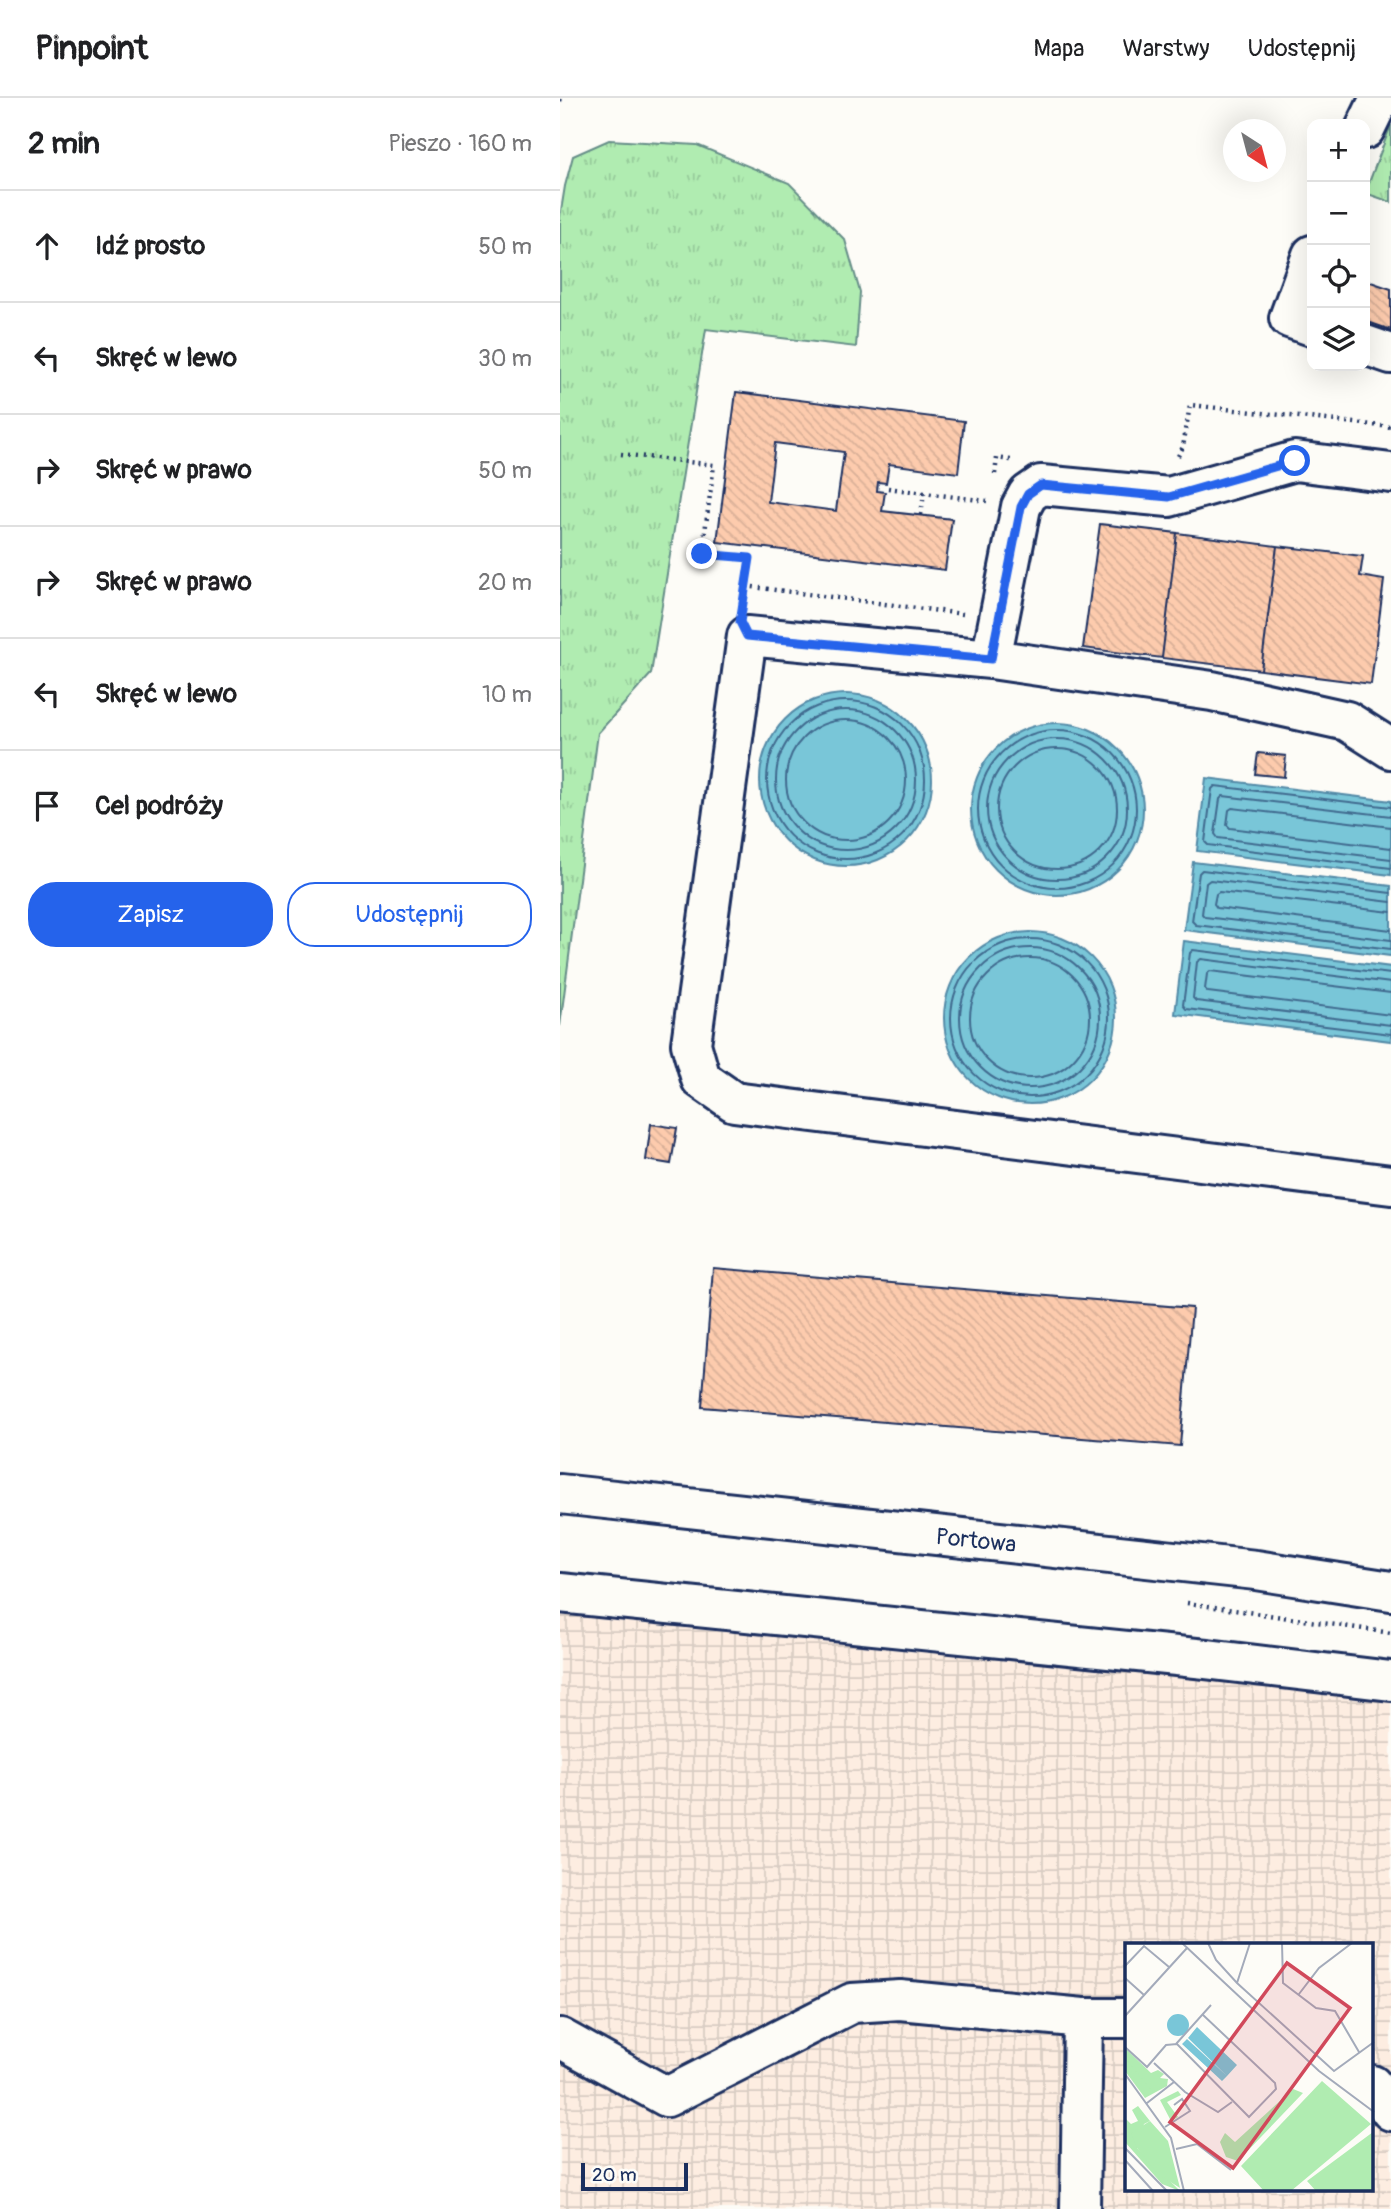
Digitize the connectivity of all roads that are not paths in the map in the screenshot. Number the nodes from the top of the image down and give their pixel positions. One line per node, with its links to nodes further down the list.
1 (1380, 98): 2 (street)
2 (1370, 119)
3 (1307, 269): 4 (street)
4 (1307, 324)
5 (1370, 347): 6 (street)
6 (1391, 354)
7 (1391, 473): 8 (street)
8 (991, 659): 9 (street); 10 (street)
9 (1391, 749)
10 (1391, 1185)
11 (560, 1494): 12 (street, Portowa)
12 (1391, 1591)
13 (560, 1592): 14 (street)
14 (1391, 1681)
15 (1083, 2018): 16 (street); 17 (street); 20 (street)
16 (1125, 2018)
17 (560, 2038)
18 (1374, 2088): 19 (street)
19 (1391, 2111)
20 (1080, 2209)

